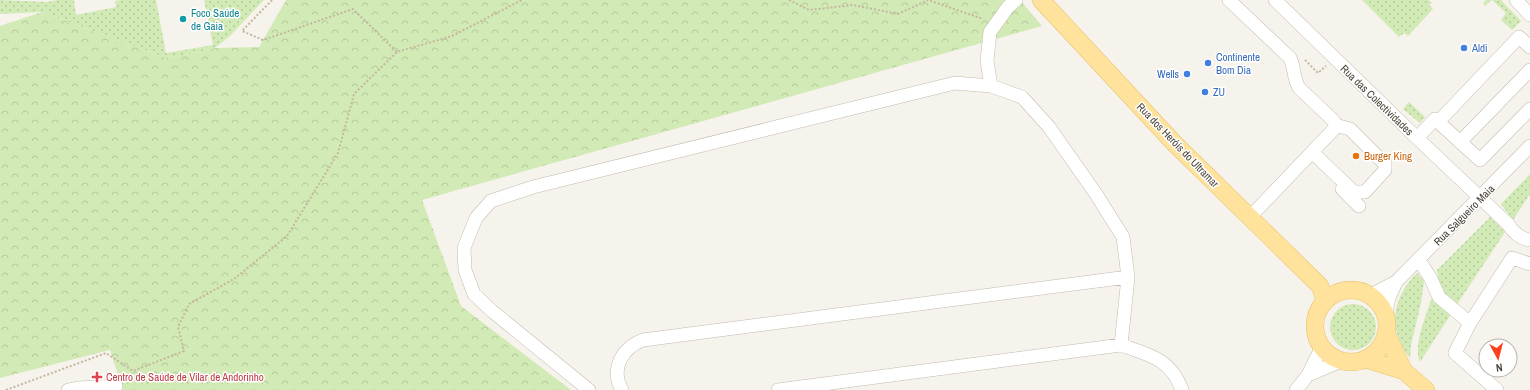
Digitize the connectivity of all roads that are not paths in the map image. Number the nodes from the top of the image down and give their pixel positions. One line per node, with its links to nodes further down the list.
1 (1016, 0): 9 (street)
2 (1041, 0): 19 (main road, Rua dos Heróis do Ultramar)
3 (1229, 0): 12 (street)
4 (1275, 0): 13 (street, Rua das Colectividades)
5 (1516, 0): 6 (street)
6 (1530, 15)
7 (1530, 47): 11 (street)
8 (1530, 70): 14 (street)
9 (991, 86): 25 (street); 40 (street)
10 (1530, 109): 14 (street)
11 (1438, 122): 13 (street); 14 (street)
12 (1335, 125): 16 (street); 16 (street)
13 (1417, 138): 17 (street, Rua das Colectividades)
14 (1460, 142)
15 (1530, 146): 17 (street, Rua Salgueiro Maia)
16 (1310, 154): 18 (street); 19 (street)
17 (1481, 198): 20 (street, Rua das Colectividades); 23 (street, Rua Salgueiro Maia)
18 (1359, 206)
19 (1250, 217): 27 (main road, Rua dos Heróis do Ultramar)
20 (1508, 224): 21 (street); 22 (street)
21 (1530, 237)
22 (1530, 240)
23 (1419, 260): 26 (street, Rua Salgueiro Maia); 30 (street)
24 (1530, 264): 30 (street)
25 (1128, 277): 32 (street); 41 (street)
26 (1396, 282): 28 (street, Rua Salgueiro Maia); 29 (street, Rua Salgueiro Maia)
27 (1328, 293): 28 (main road); 33 (main road)
28 (1369, 296): 29 (main road)
29 (1385, 315): 31 (main road)
30 (1470, 323): 46 (street)
31 (1386, 333): 34 (main road); 36 (main road)
32 (1121, 345): 42 (street); 43 (street)
33 (1322, 347): 35 (main road); 37 (street)
34 (1365, 359): 35 (main road); 36 (main road)
35 (1341, 361): 37 (street)
36 (1404, 371): 45 (main road)
37 (1308, 375): 44 (street)
38 (116, 386): 39 (street)
39 (68, 390)
40 (589, 390)
41 (622, 390)
42 (778, 390)
43 (1182, 390)
44 (1296, 390)
45 (1426, 390)
46 (1497, 390)

